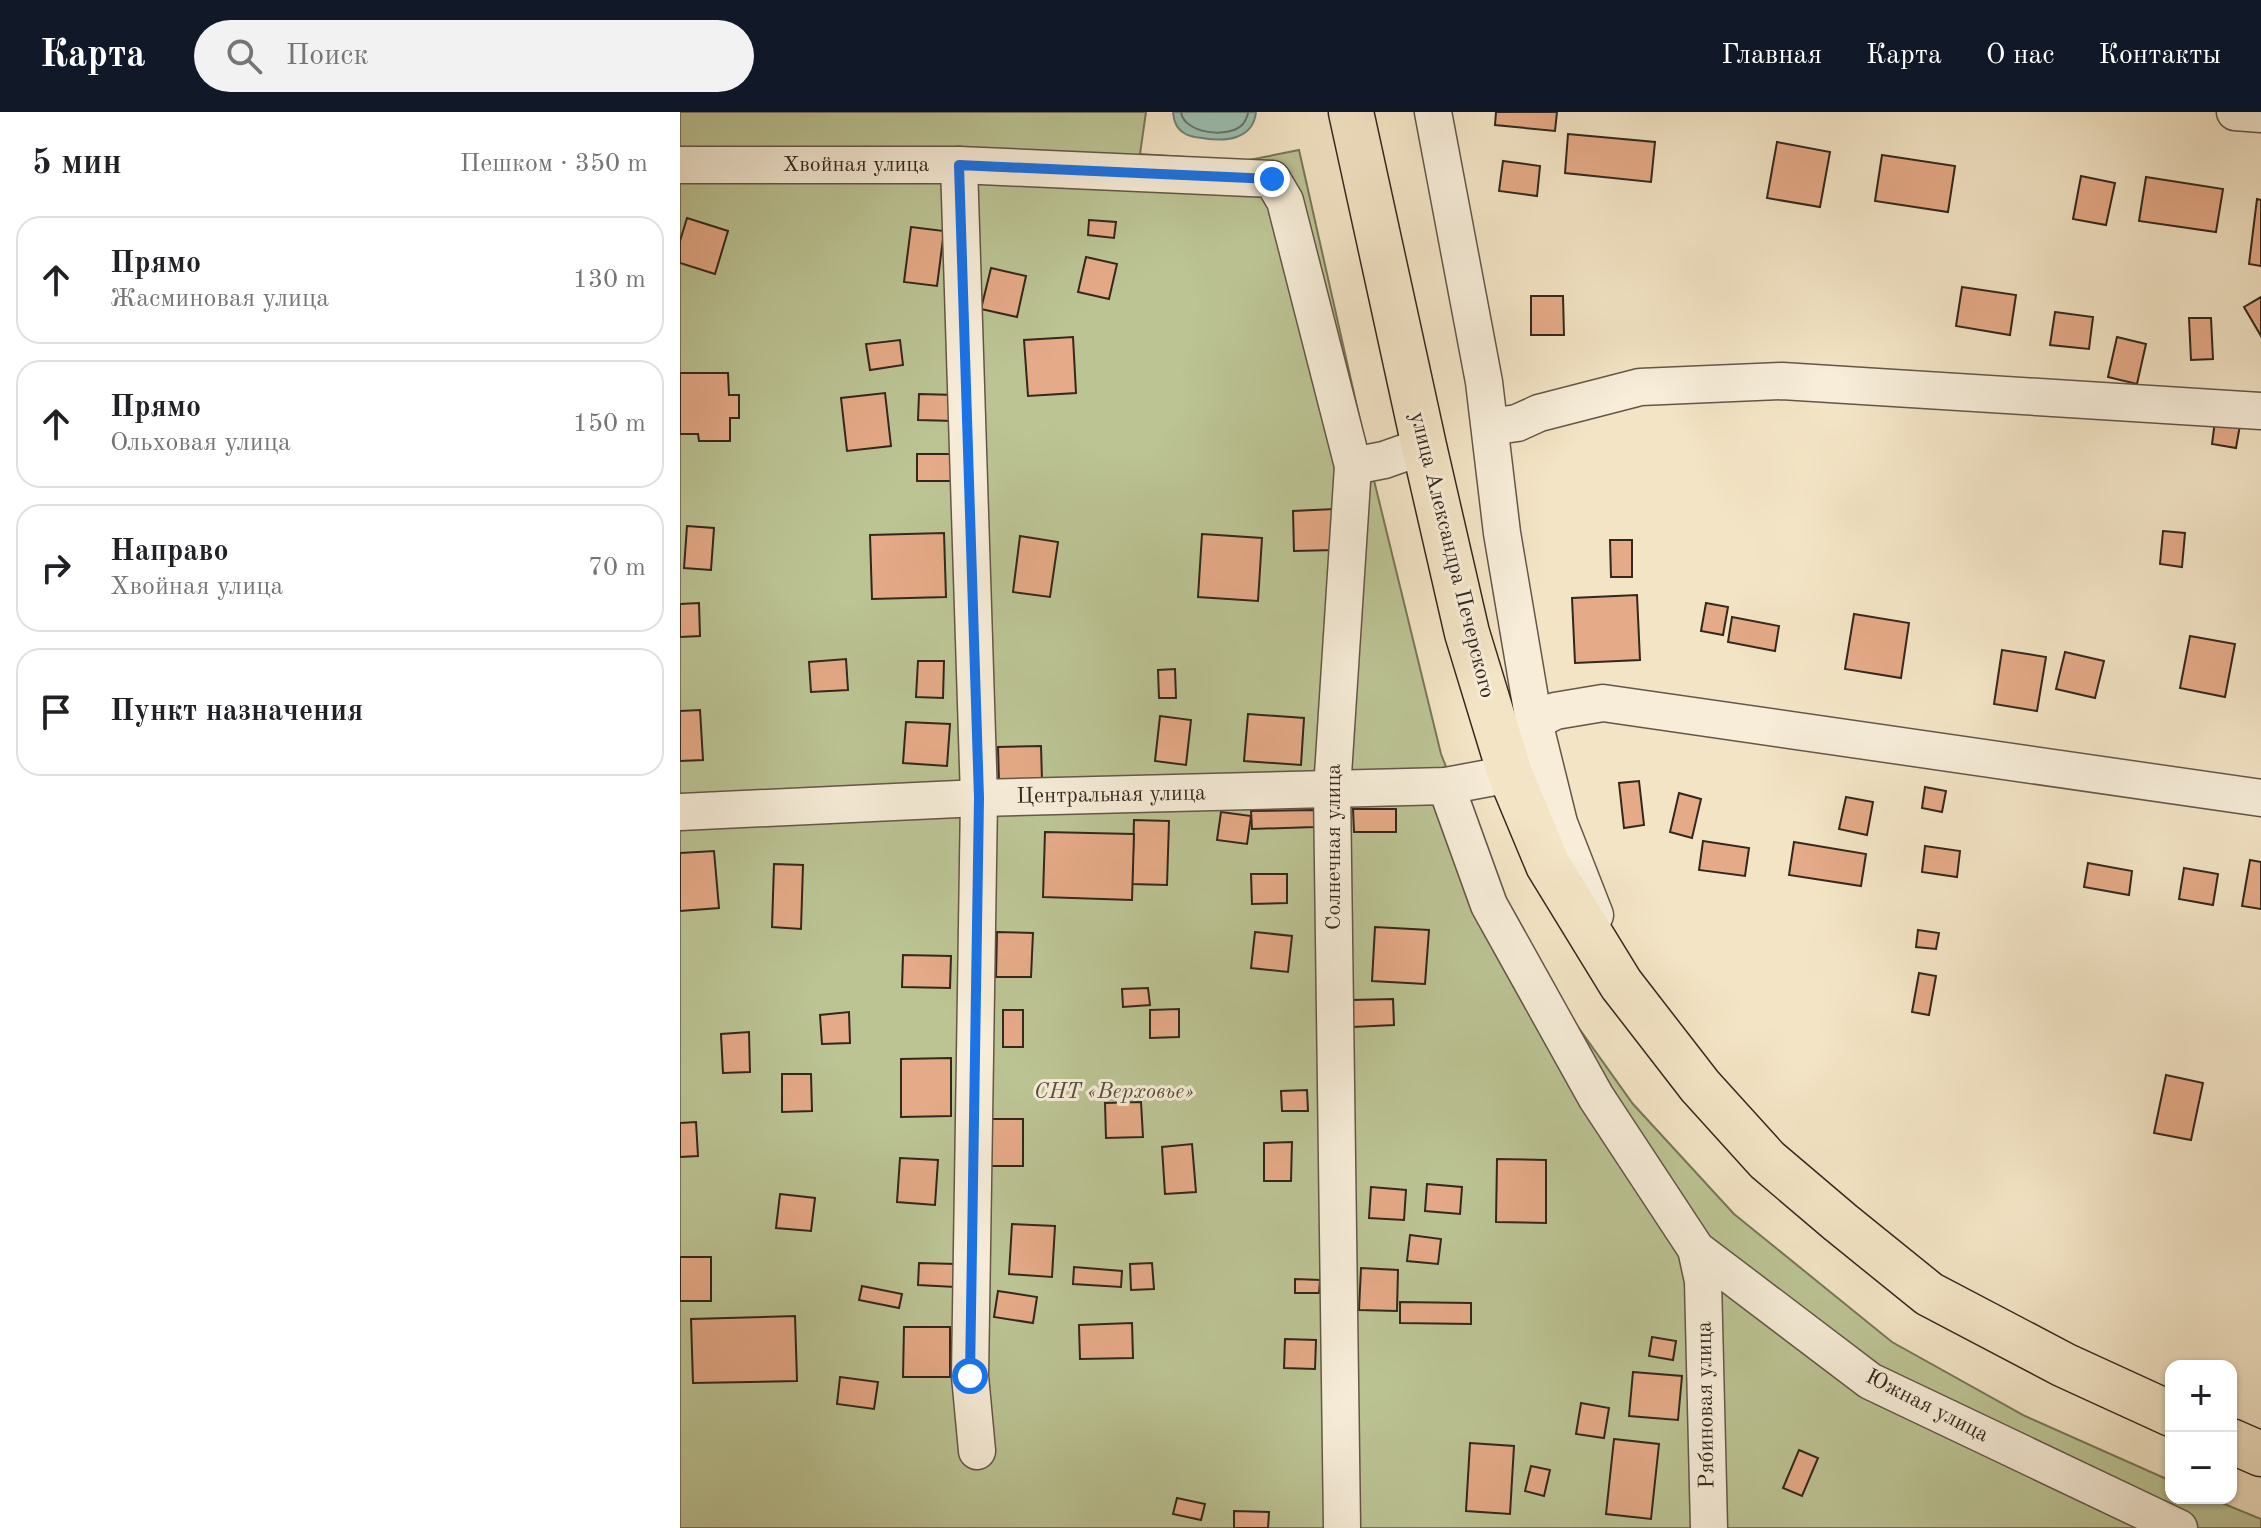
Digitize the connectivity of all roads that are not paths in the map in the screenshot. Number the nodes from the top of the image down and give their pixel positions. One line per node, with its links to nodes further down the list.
1 (1351, 112): 10 (main road, улица Александра Печерского)
2 (1433, 112): 9 (street)
3 (2235, 112): 4 (street)
4 (2261, 114)
5 (680, 165): 6 (street, Хвойная улица)
6 (959, 165): 7 (street, Хвойная улица); 16 (street)
7 (1272, 179): 11 (street, Солнечная улица)
8 (2261, 411): 9 (street)
9 (1490, 427): 12 (street)
10 (1424, 446): 11 (street); 13 (main road, улица Александра Печерского)
11 (1353, 466): 15 (street, Солнечная улица)
12 (1534, 722): 17 (street); 19 (street)
13 (1510, 774): 14 (street, Центральная улица); 19 (main road, улица Александра Печерского)
14 (1446, 786): 15 (street, Центральная улица); 20 (street, Южная улица)
15 (1332, 790): 16 (street, Центральная улица); 26 (street, Солнечная улица)
16 (979, 798): 18 (street, Центральная улица); 23 (street)
17 (2261, 798)
18 (680, 812)
19 (1621, 984): 21 (main road, улица Александра Печерского)
20 (1700, 1265): 25 (street, Южная улица); 27 (street, Рябиновая улица)
21 (2165, 1411)
22 (2237, 1444): 24 (main road)
23 (977, 1451)
24 (2261, 1454)
25 (2167, 1526)
26 (1342, 1528)
27 (1709, 1528)

